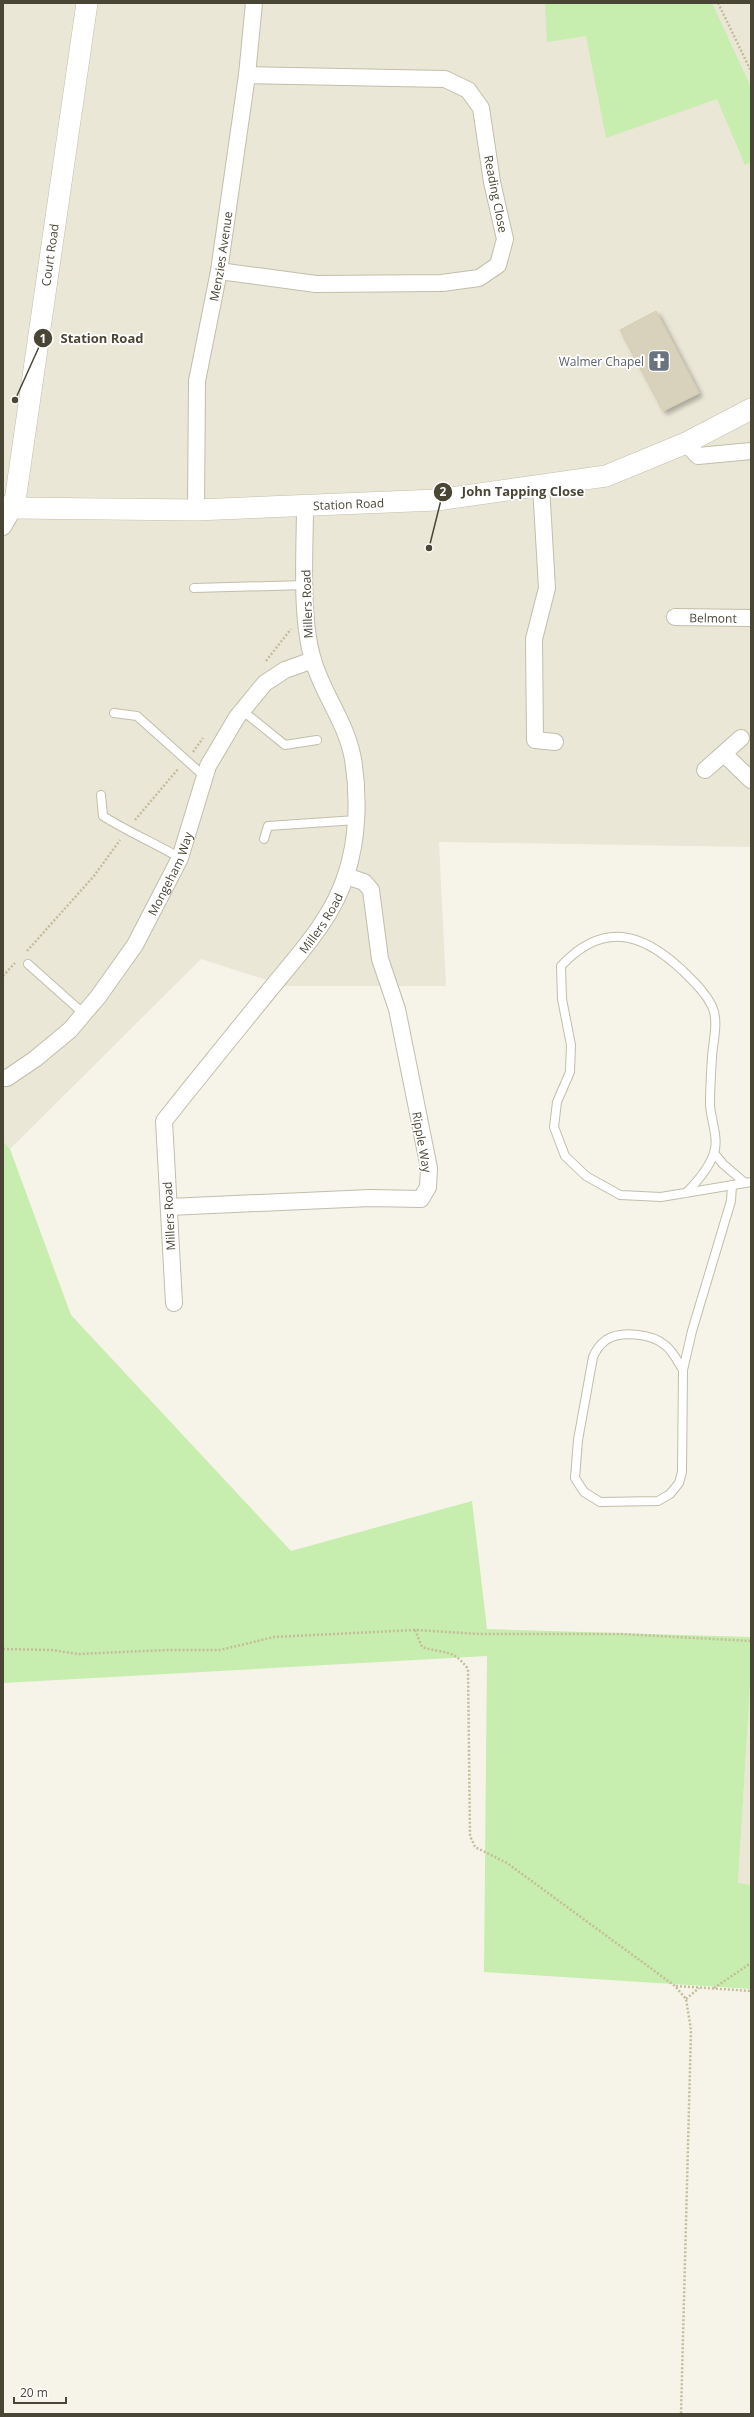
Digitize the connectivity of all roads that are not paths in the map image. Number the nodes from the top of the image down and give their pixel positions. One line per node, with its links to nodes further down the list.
1 (87, 3): 10 (street, Court Road)
2 (254, 3): 3 (street, Menzies Avenue)
3 (248, 75): 4 (street, Menzies Avenue); 4 (street, Reading Close)
4 (219, 271): 11 (street, Menzies Avenue)
5 (751, 409): 6 (street, Station Road)
6 (686, 443): 7 (street); 8 (street, Station Road)
7 (751, 451)
8 (541, 486): 9 (street, Station Road); 22 (street)
9 (305, 505): 11 (street, Station Road); 13 (street, Millers Road)
10 (8, 506): 11 (street, Station Road); 12 (street)
11 (196, 510)
12 (3, 527)
13 (306, 585): 14 (lane); 17 (street, Millers Road)
14 (194, 588)
15 (675, 617): 16 (street, Belmont)
16 (751, 618)
17 (313, 660): 18 (street, Mongeham Way); 28 (street, Millers Road)
18 (243, 711): 21 (lane); 25 (street, Mongeham Way)
19 (114, 713): 25 (lane)
20 (742, 738): 23 (street)
21 (317, 740)
22 (554, 742)
23 (724, 754): 24 (street); 26 (street)
24 (705, 770)
25 (204, 776): 30 (street, Mongeham Way)
26 (751, 780)
27 (101, 795): 30 (lane)
28 (356, 820): 29 (lane); 31 (street, Millers Road)
29 (264, 839)
30 (180, 858): 33 (street, Mongeham Way)
31 (346, 876): 39 (street, Millers Road); 39 (street, Ripple Way)
32 (28, 964): 33 (lane)
33 (84, 1014): 34 (street, Mongeham Way)
34 (3, 1078)
35 (714, 1153): 36 (lane); 38 (lane); 38 (lane)
36 (748, 1183): 37 (lane)
37 (732, 1185): 38 (lane); 41 (lane)
38 (686, 1193)
39 (169, 1207): 40 (street, Millers Road)
40 (174, 1302)
41 (683, 1370): 41 (lane)

